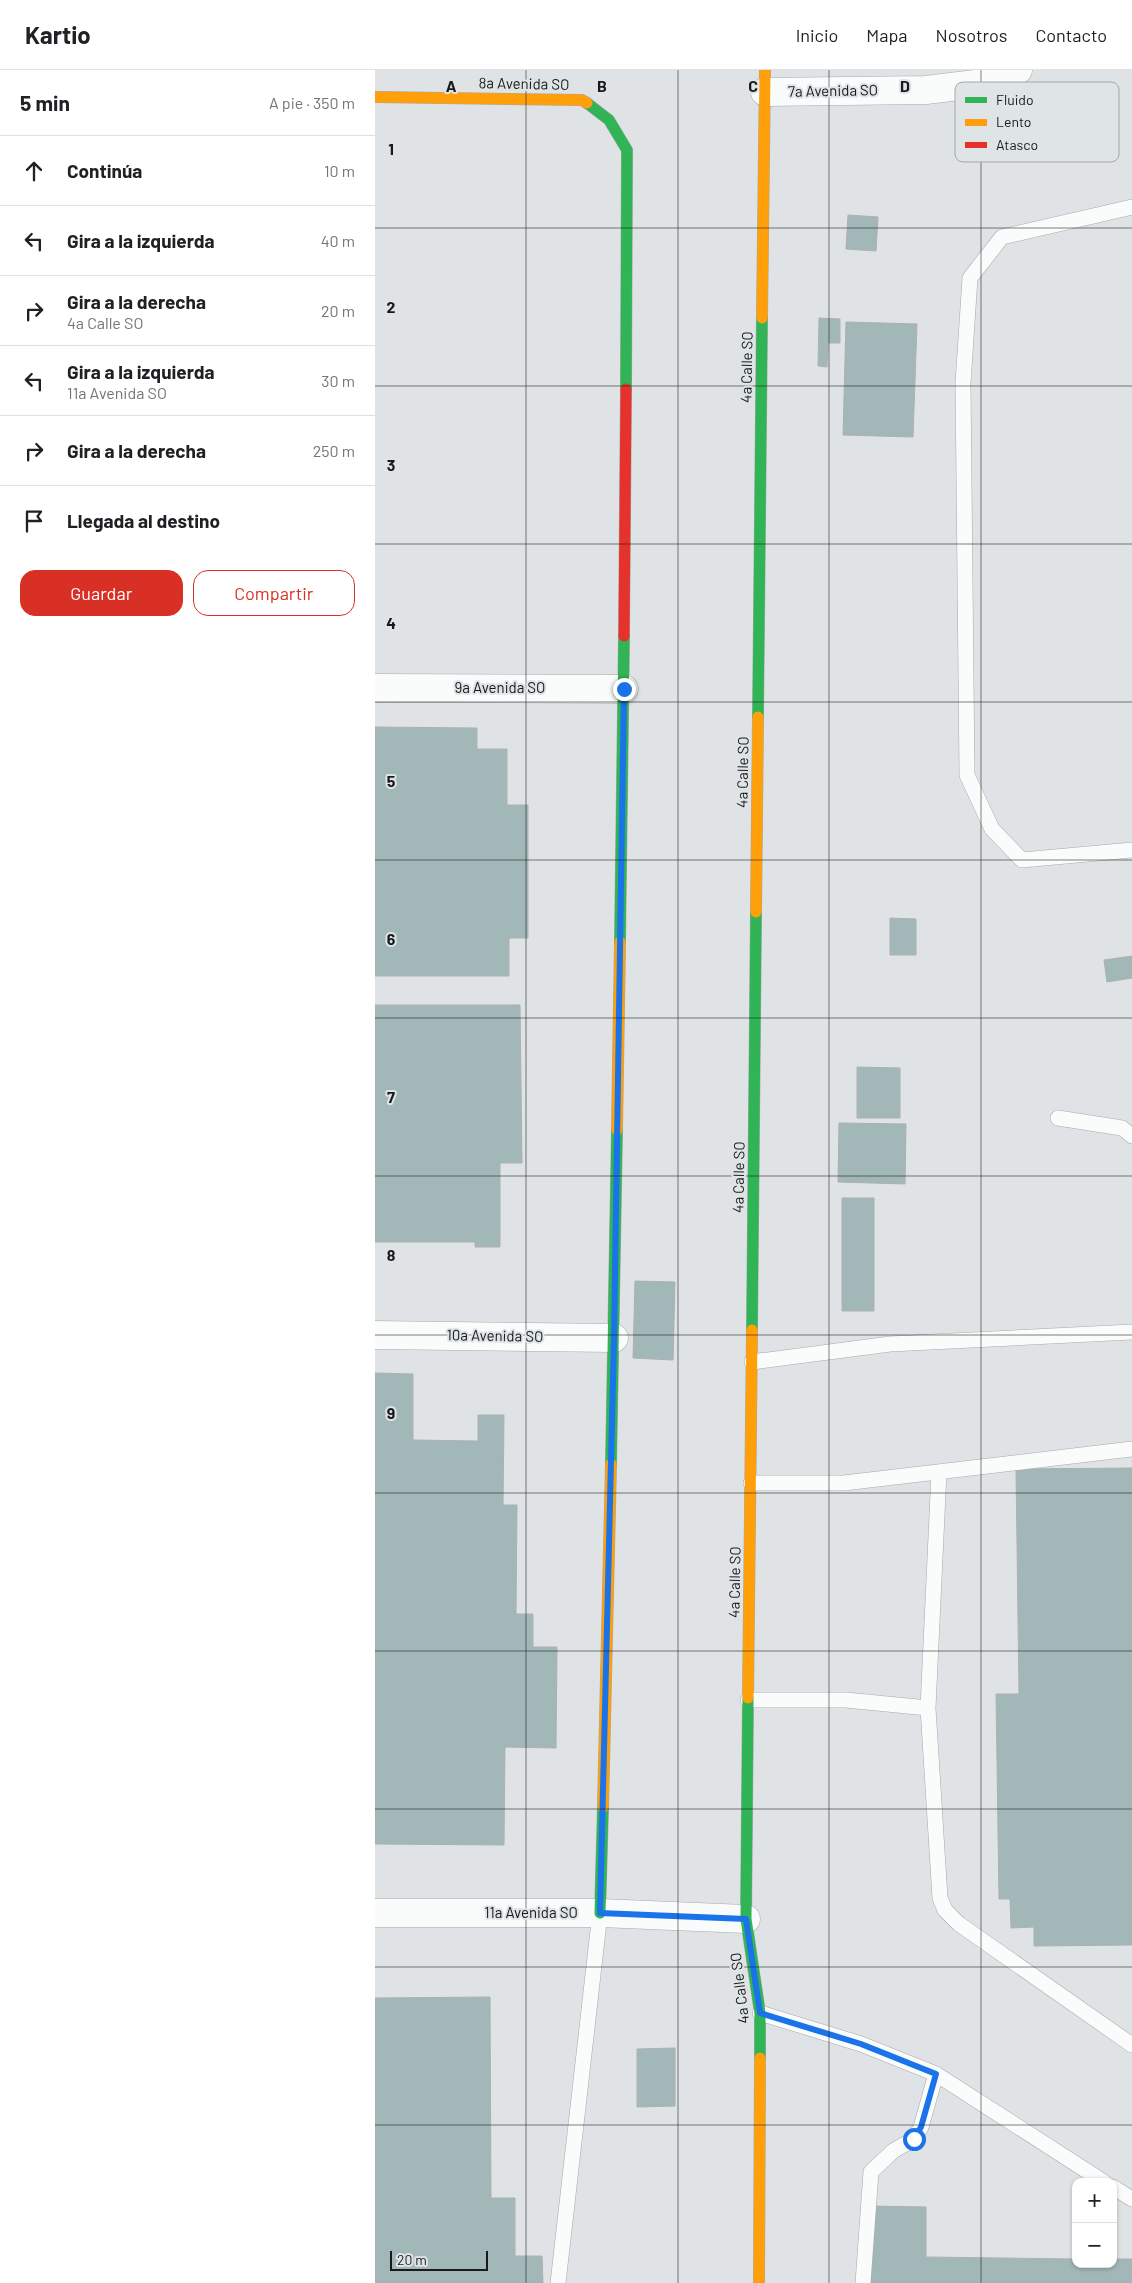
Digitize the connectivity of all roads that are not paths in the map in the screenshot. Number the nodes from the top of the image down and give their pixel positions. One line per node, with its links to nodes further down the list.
1 (1018, 70): 3 (street, 7a Avenida SO)
2 (765, 81): 4 (street, 7a Avenida SO); 15 (street, 4a Calle SO)
3 (983, 82)
4 (955, 86)
5 (375, 97): 8 (street, 8a Avenida SO)
6 (1132, 207): 9 (lane)
7 (375, 688): 8 (street, 9a Avenida SO)
8 (624, 689): 14 (street)
9 (1132, 850)
10 (1058, 1118): 11 (lane)
11 (1132, 1136)
12 (1132, 1332): 15 (lane)
13 (375, 1335): 14 (street, 10a Avenida SO)
14 (614, 1338): 22 (street)
15 (752, 1362): 18 (street, 4a Calle SO)
16 (1132, 1449): 17 (lane)
17 (939, 1472): 18 (lane); 20 (lane)
18 (751, 1483): 19 (street, 4a Calle SO)
19 (748, 1700): 20 (lane); 23 (street, 4a Calle SO)
20 (928, 1708): 25 (lane)
21 (375, 1913): 22 (street, 11a Avenida SO)
22 (600, 1913): 23 (street, 11a Avenida SO); 30 (lane)
23 (746, 1919): 24 (street, 4a Calle SO)
24 (760, 2013): 26 (lane); 31 (street, 4a Calle SO)
25 (1132, 2045)
26 (936, 2074): 27 (lane); 32 (lane)
27 (1098, 2178)
28 (1117, 2190): 29 (lane)
29 (1132, 2200)
30 (558, 2283)
31 (759, 2283)
32 (863, 2283)

